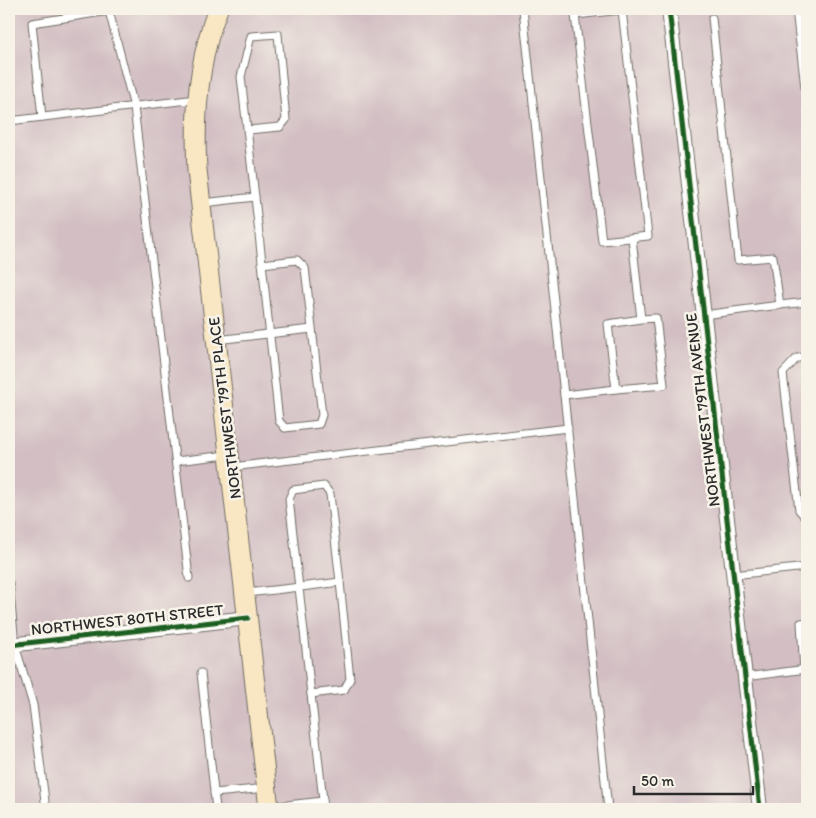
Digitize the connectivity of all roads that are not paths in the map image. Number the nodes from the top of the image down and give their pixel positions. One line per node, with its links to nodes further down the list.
1 (218, 9): 7 (main road, NORTHWEST 79TH PLACE)
2 (523, 9): 26 (lane)
3 (669, 9): 19 (street, NORTHWEST 79TH AVENUE)
4 (796, 9): 8 (lane)
5 (595, 11): 15 (lane); 15 (lane)
6 (712, 18): 18 (lane)
7 (197, 99): 9 (lane); 14 (main road, NORTHWEST 79TH PLACE)
8 (807, 106)
9 (134, 107): 10 (lane); 10 (lane); 28 (lane)
10 (42, 117): 11 (lane)
11 (9, 121)
12 (248, 130): 12 (lane); 13 (lane)
13 (255, 197): 14 (lane); 16 (lane)
14 (200, 203): 23 (main road, NORTHWEST 79TH PLACE)
15 (632, 238): 20 (lane)
16 (262, 264): 21 (lane); 22 (lane)
17 (807, 302): 18 (lane)
18 (780, 306): 19 (lane)
19 (703, 314): 32 (street, NORTHWEST 79TH AVENUE)
20 (641, 319): 25 (lane); 25 (lane)
21 (312, 329): 22 (lane); 22 (lane)
22 (270, 334): 23 (lane)
23 (216, 340): 29 (main road, NORTHWEST 79TH PLACE)
24 (807, 357): 30 (lane)
25 (616, 390): 26 (lane)
26 (564, 395): 27 (lane)
27 (568, 428): 29 (lane); 52 (lane)
28 (176, 461): 29 (lane); 33 (lane)
29 (230, 461): 37 (main road, NORTHWEST 79TH PLACE)
30 (807, 519)
31 (807, 567): 32 (lane)
32 (733, 575): 43 (street, NORTHWEST 79TH AVENUE)
33 (189, 578)
34 (340, 582): 36 (lane); 36 (lane); 44 (lane)
35 (9, 583): 40 (lane)
36 (298, 587): 37 (lane); 44 (lane)
37 (245, 593): 38 (main road, NORTHWEST 79TH PLACE)
38 (248, 618): 40 (street, NORTHWEST 80TH STREET); 45 (main road, NORTHWEST 79TH PLACE)
39 (807, 622): 41 (lane)
40 (12, 645): 49 (lane)
41 (806, 670): 43 (lane)
42 (201, 673): 46 (lane)
43 (745, 677): 53 (street, NORTHWEST 79TH AVENUE)
44 (311, 694): 47 (lane)
45 (267, 788): 46 (lane); 48 (main road, NORTHWEST 79TH PLACE)
46 (214, 793): 50 (lane)
47 (323, 801): 48 (lane); 51 (lane)
48 (269, 808)
49 (46, 809)
50 (216, 809)
51 (324, 809)
52 (608, 809)
53 (760, 809)

